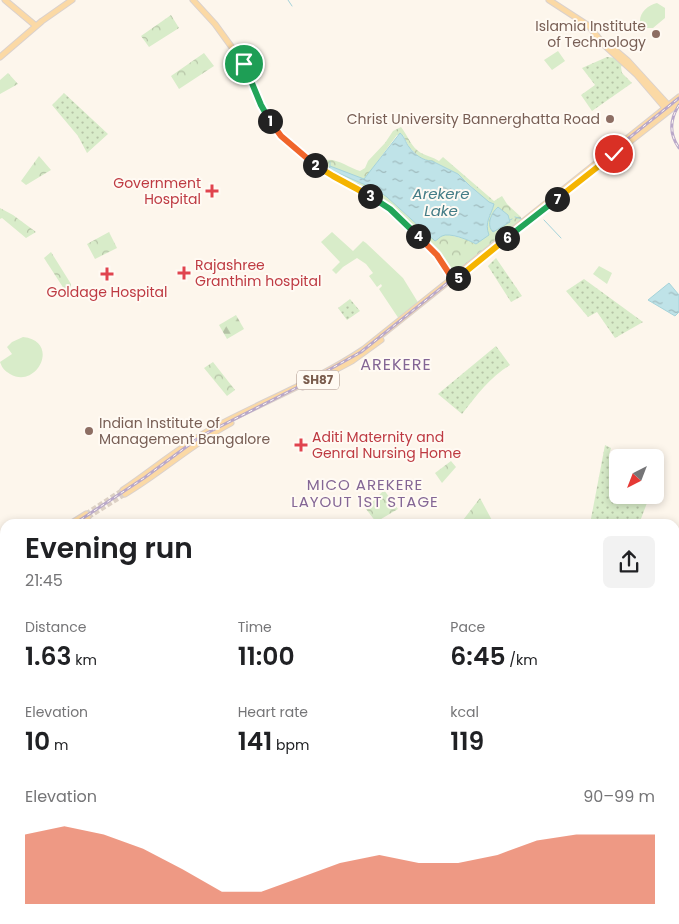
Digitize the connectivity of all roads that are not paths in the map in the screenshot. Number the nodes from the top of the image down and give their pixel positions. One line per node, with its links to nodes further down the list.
1 (5, 0): 6 (main road)
2 (10, 0): 6 (main road)
3 (70, 0): 6 (main road)
4 (193, 0): 12 (main road)
5 (549, 0): 11 (main road)
6 (37, 24): 7 (main road); 8 (main road)
7 (0, 54)
8 (0, 57)
9 (679, 97): 11 (main road, SH87)
10 (679, 103): 11 (main road, SH87)
11 (669, 109): 12 (main road, SH87)
12 (452, 281): 13 (main road, SH87)
13 (124, 492)

